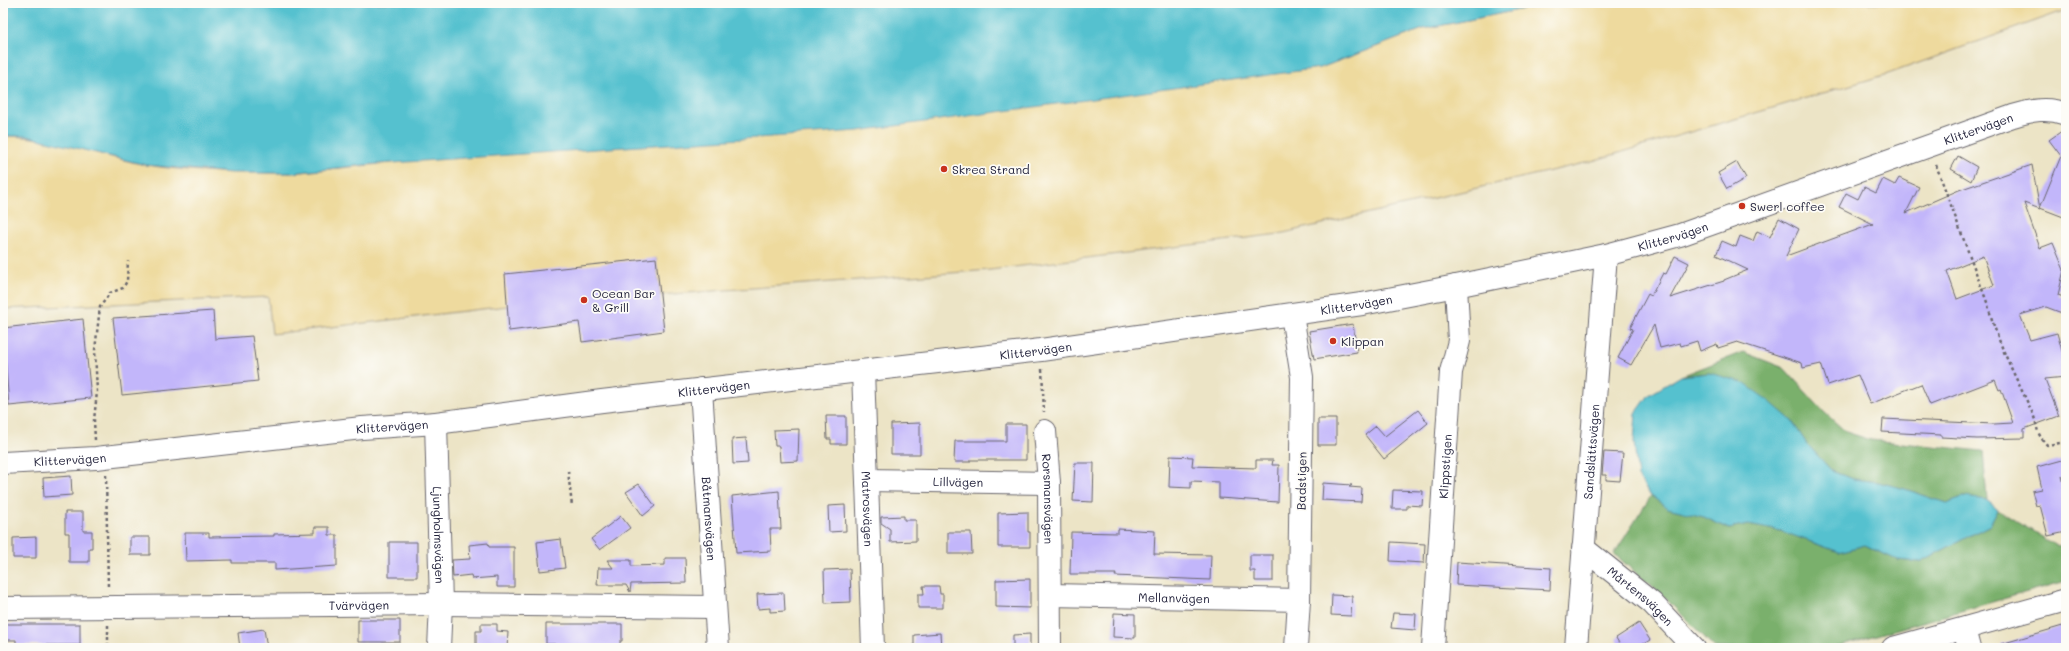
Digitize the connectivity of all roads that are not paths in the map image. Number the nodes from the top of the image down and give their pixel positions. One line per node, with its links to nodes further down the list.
1 (2066, 114): 2 (street, Klittervägen)
2 (1606, 255): 3 (street, Klittervägen); 12 (street, Sandslättsvägen)
3 (1456, 286): 4 (street, Klittervägen); 25 (street, Klippstigen)
4 (1292, 315): 5 (street, Klittervägen); 14 (street, Badstigen)
5 (863, 370): 6 (street, Klittervägen); 10 (street, Matrosvägen)
6 (702, 389): 7 (street, Klittervägen); 17 (street, Båtmansvägen)
7 (436, 423): 9 (street, Klittervägen); 16 (street, Ljungholmsvägen)
8 (1045, 431): 11 (street, Rorsmansvägen)
9 (3, 463)
10 (866, 480): 11 (street, Lillvägen); 22 (street, Matrosvägen)
11 (1049, 483): 13 (street, Rorsmansvägen)
12 (1582, 548): 26 (street, Sandslättsvägen); 27 (street, Mårtensvägen)
13 (1050, 595): 14 (street, Mellanvägen); 23 (street, Rorsmansvägen)
14 (1299, 600): 24 (street, Badstigen)
15 (2066, 600): 19 (street)
16 (441, 604): 17 (street, Tvärvägen); 18 (street, Tvärvägen); 20 (street, Ljungholmsvägen)
17 (715, 607): 21 (street, Båtmansvägen)
18 (3, 608)
19 (1967, 639): 28 (street)
20 (440, 648)
21 (718, 648)
22 (873, 648)
23 (1050, 648)
24 (1296, 648)
25 (1432, 648)
26 (1576, 648)
27 (1694, 648)
28 (1893, 648)

